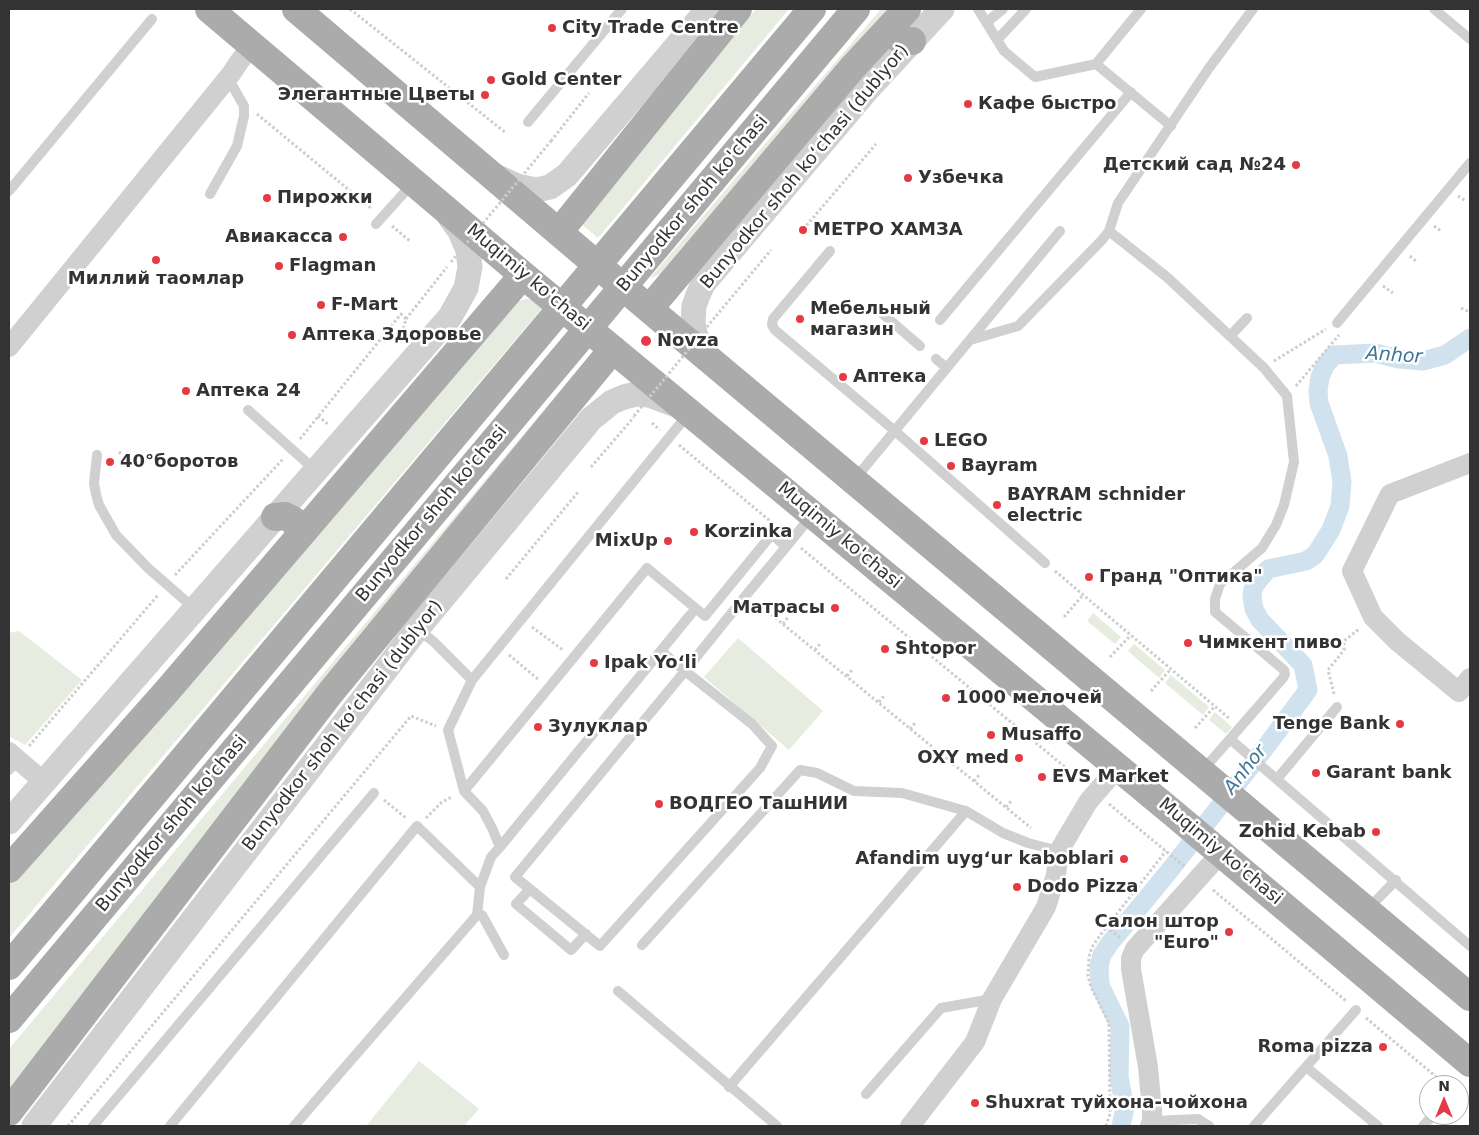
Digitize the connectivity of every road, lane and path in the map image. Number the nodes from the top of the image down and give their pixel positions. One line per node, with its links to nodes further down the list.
1 (209, 9): 21 (main road, Muqimiy ko'chasi)
2 (296, 9): 32 (main road)
3 (350, 9): 29 (path)
4 (622, 9): 27 (lane)
5 (708, 9): 32 (street)
6 (738, 9): 39 (main road)
7 (812, 9): 152 (main road, Bunyodkor shoh ko'chasi, bridge)
8 (856, 9): 157 (main road, Bunyodkor shoh ko'chasi, bridge)
9 (942, 9): 18 (street, Bunyodkor shoh koʻchasi (dublyor))
10 (978, 9): 17 (lane)
11 (1003, 9): 17 (lane)
12 (1026, 9): 20 (lane)
13 (1141, 9): 22 (lane)
14 (1253, 9): 28 (lane)
15 (1434, 9): 19 (lane)
16 (152, 19): 34 (lane)
17 (987, 22): 20 (lane)
18 (904, 25): 47 (main road); 61 (street, Bunyodkor shoh koʻchasi (dublyor))
19 (1470, 38)
20 (997, 40): 22 (lane)
21 (252, 45): 23 (street); 33 (main road, Muqimiy ko'chasi)
22 (1096, 64): 24 (lane)
23 (228, 78): 35 (lane); 58 (street)
24 (1131, 92): 28 (lane); 52 (lane)
25 (589, 93): 51 (path, bridge)
26 (253, 110): 37 (path)
27 (528, 122)
28 (1171, 126): 40 (lane)
29 (506, 133)
30 (876, 144): 41 (path)
31 (1470, 163): 53 (lane)
32 (487, 171): 39 (main road)
33 (414, 182): 36 (main road, Muqimiy ko'chasi); 37 (lane)
34 (9, 191)
35 (210, 194)
36 (436, 200): 45 (main road, Muqimiy ko'chasi); 76 (street)
37 (379, 221): 42 (path)
38 (1060, 231): 55 (lane)
39 (559, 232): 47 (main road)
40 (1109, 232): 54 (lane); 55 (lane)
41 (800, 233)
42 (412, 242)
43 (771, 250): 75 (path, bridge)
44 (830, 251): 69 (lane)
45 (523, 275): 59 (main road, Muqimiy ko'chasi); 81 (main road)
46 (1461, 308): 49 (path)
47 (649, 309): 61 (main road)
48 (877, 309): 57 (lane)
49 (1470, 312)
50 (1247, 318): 54 (lane)
51 (406, 319): 56 (path); 68 (path)
52 (940, 320)
53 (1339, 328): 63 (path); 64 (path)
54 (1230, 336): 63 (lane)
55 (970, 340): 62 (lane)
56 (398, 344)
57 (920, 346)
58 (9, 347)
59 (613, 349): 66 (main road, Muqimiy ko'chasi); 163 (main road)
60 (936, 359): 62 (lane)
61 (712, 362): 77 (main road)
62 (947, 368): 69 (lane)
63 (1264, 368): 64 (lane)
64 (1287, 396): 115 (lane)
65 (248, 410): 76 (lane)
66 (690, 412): 70 (lane); 79 (main road, Muqimiy ko'chasi); 94 (street, Bunyodkor shoh koʻchasi (dublyor))
67 (652, 423): 70 (path)
68 (330, 426)
69 (896, 431): 77 (lane); 83 (lane)
70 (669, 437): 82 (path); 92 (lane)
71 (119, 452): 73 (path)
72 (96, 455): 87 (lane)
73 (124, 456)
74 (1470, 463): 91 (street)
75 (591, 467)
76 (316, 470): 80 (street)
77 (854, 481): 125 (main road)
78 (579, 491): 84 (path)
79 (813, 514): 82 (lane); 123 (main road, Muqimiy ko'chasi)
80 (275, 517): 81 (main road); 87 (street)
81 (298, 537): 141 (main road)
82 (789, 543): 85 (lane); 101 (lane); 132 (path)
83 (1045, 563): 86 (path)
84 (506, 579)
85 (747, 594): 93 (path); 104 (lane)
86 (1083, 595): 90 (path); 95 (path)
87 (195, 609): 129 (street)
88 (691, 614): 99 (lane)
89 (788, 617): 93 (path)
90 (1064, 617)
91 (1373, 617): 107 (street); 113 (path)
92 (521, 620): 97 (lane); 101 (path)
93 (783, 624): 98 (path)
94 (417, 628): 106 (lane); 165 (street, Bunyodkor shoh koʻchasi (dublyor))
95 (1131, 635): 100 (path); 102 (path)
96 (820, 644): 98 (path)
97 (500, 646): 106 (lane); 108 (path)
98 (815, 650): 105 (path)
99 (661, 651): 104 (lane); 138 (lane)
100 (1110, 656)
101 (573, 658): 108 (lane)
102 (1172, 669): 109 (path); 112 (path)
103 (852, 670): 105 (path)
104 (685, 671): 145 (lane); 148 (lane)
105 (847, 676): 111 (path)
106 (472, 680): 118 (lane)
107 (1464, 685)
108 (548, 688): 130 (lane)
109 (1151, 691)
110 (884, 696): 111 (path)
111 (879, 702): 117 (path)
112 (1215, 706): 115 (path); 116 (path)
113 (1337, 707): 126 (lane)
114 (916, 722): 117 (path)
115 (1240, 727): 119 (lane)
116 (1195, 728)
117 (910, 729): 121 (path)
118 (448, 730): 127 (path); 130 (lane)
119 (1231, 741): 125 (lane); 126 (lane)
120 (948, 748): 121 (path)
121 (942, 755): 128 (path)
122 (12, 760): 129 (street)
123 (1118, 767): 132 (street); 139 (main road, Muqimiy ko'chasi)
124 (980, 774): 128 (path)
125 (1203, 774): 146 (main road)
126 (1274, 777): 143 (lane)
127 (358, 780): 131 (path); 166 (path)
128 (974, 781): 134 (path)
129 (44, 782): 136 (street)
130 (464, 791): 137 (path); 138 (lane)
131 (374, 793): 137 (path); 167 (lane)
132 (1096, 793): 140 (street); 142 (path)
133 (1012, 800): 134 (path)
134 (1006, 807): 140 (path)
135 (966, 811): 140 (lane); 149 (lane); 161 (lane)
136 (9, 822)
137 (417, 826): 144 (lane); 168 (lane)
138 (500, 847): 144 (lane)
139 (1217, 849): 142 (street); 158 (main road, Muqimiy ko'chasi)
140 (1059, 850): 155 (street)
141 (9, 869)
142 (1196, 876): 156 (path); 164 (street)
143 (1396, 880): 146 (lane); 150 (lane)
144 (480, 887): 147 (lane)
145 (530, 889): 148 (lane); 148 (lane)
146 (1366, 910): 154 (main road)
147 (477, 915): 151 (lane); 169 (lane)
148 (586, 934)
149 (642, 945)
150 (1470, 946)
151 (504, 955)
152 (9, 966)
153 (618, 991): 161 (lane)
154 (1470, 997)
155 (992, 999): 162 (lane); 171 (street)
156 (1356, 1010): 159 (lane); 160 (path)
157 (9, 1019)
158 (1470, 1062)
159 (1306, 1067): 173 (lane); 174 (lane)
160 (1434, 1075)
161 (729, 1087): 170 (lane)
162 (866, 1094)
163 (9, 1112)
164 (1151, 1124): 172 (lane)
165 (34, 1126)
166 (68, 1126)
167 (93, 1126)
168 (170, 1126)
169 (294, 1126)
170 (777, 1126)
171 (910, 1126)
172 (1209, 1126)
173 (1254, 1126)
174 (1378, 1126)

